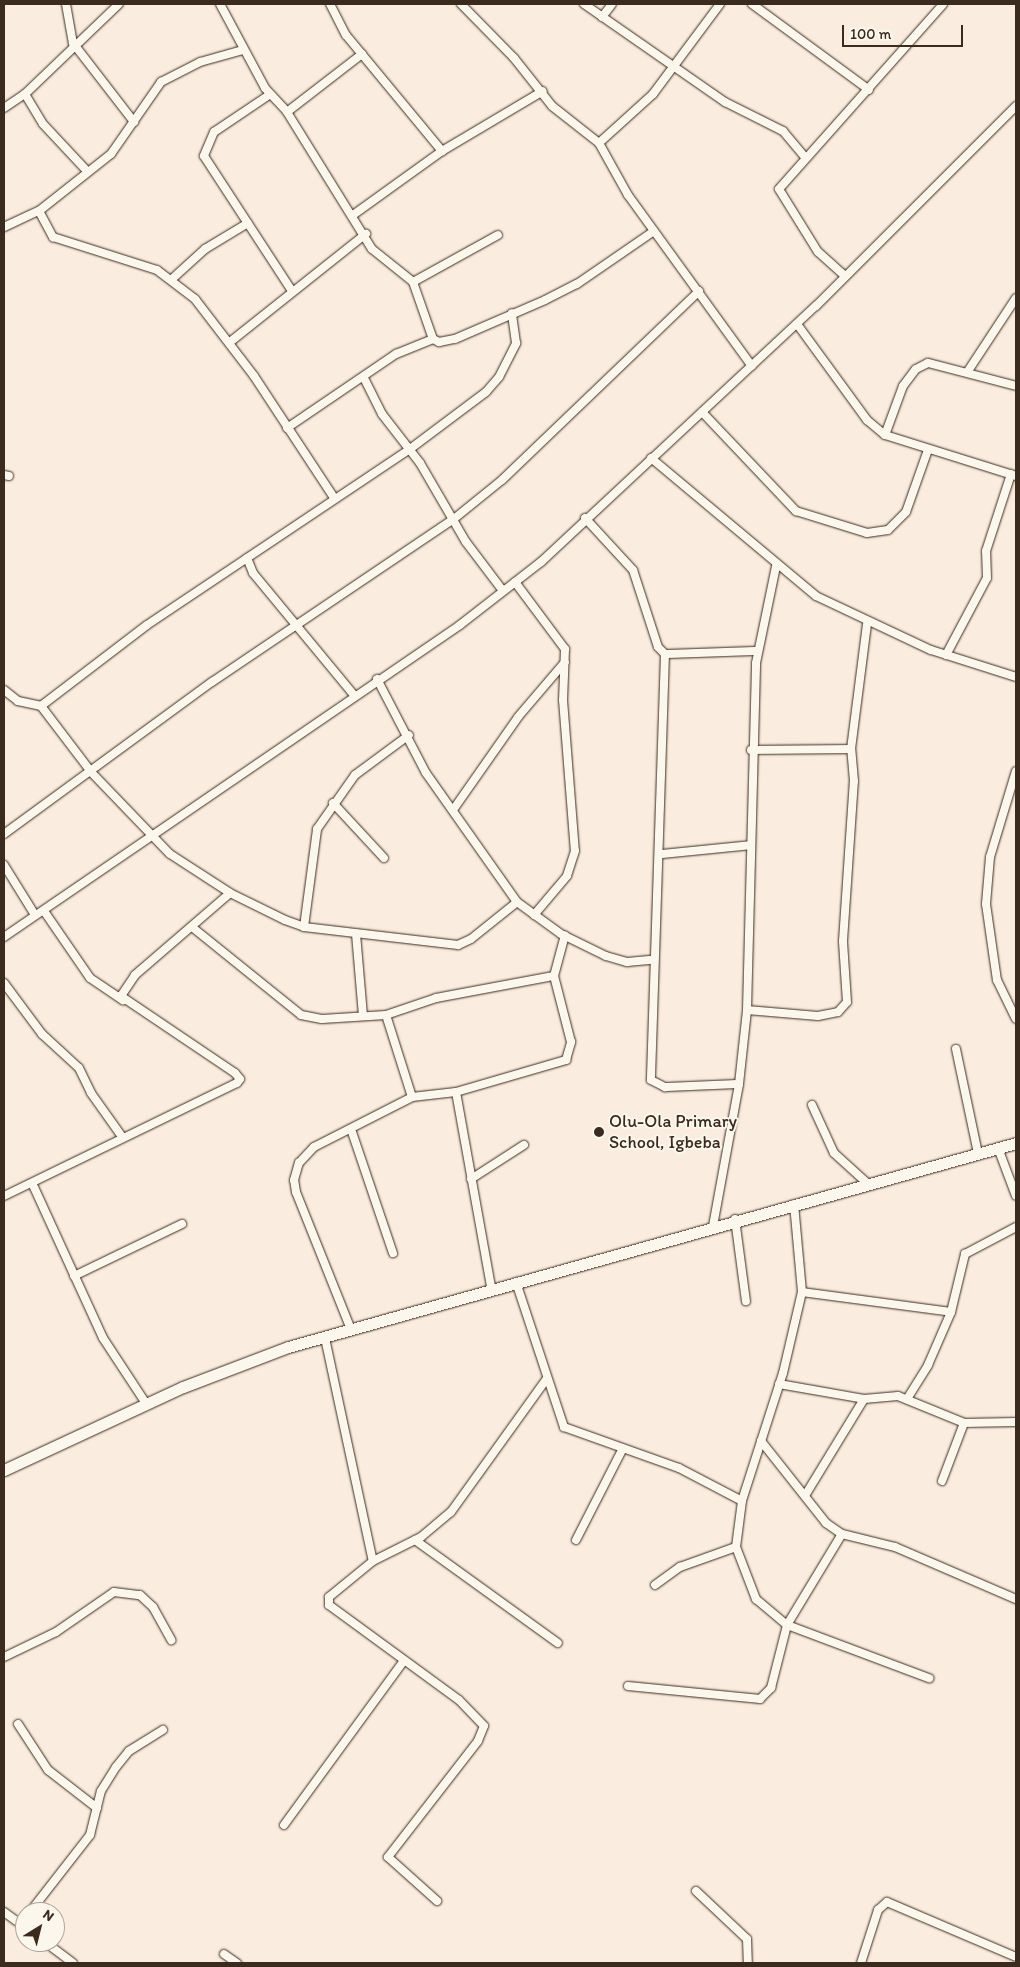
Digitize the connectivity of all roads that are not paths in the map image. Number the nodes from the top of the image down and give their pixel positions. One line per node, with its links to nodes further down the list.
1 (66, 4): 12 (street)
2 (119, 4): 12 (street)
3 (220, 4): 13 (street)
4 (330, 4): 14 (street)
5 (461, 4): 17 (street)
6 (584, 4): 11 (street)
7 (612, 4): 11 (street)
8 (720, 4): 15 (street)
9 (752, 4): 16 (street)
10 (943, 4): 16 (street)
11 (602, 17): 15 (street)
12 (74, 43): 18 (street); 23 (street)
13 (243, 50): 19 (street); 23 (street)
14 (362, 54): 22 (street); 25 (street)
15 (675, 66): 24 (street); 26 (street)
16 (869, 90): 26 (street)
17 (543, 91): 24 (street); 25 (street)
18 (25, 94): 21 (street); 27 (street)
19 (269, 95): 22 (street); 30 (street)
20 (1016, 106): 35 (street)
21 (4, 108)
22 (287, 112): 29 (street)
23 (134, 122): 27 (street)
24 (599, 143): 32 (street)
25 (442, 151): 29 (street)
26 (805, 157): 35 (street)
27 (87, 171): 28 (street)
28 (38, 211): 31 (street); 36 (street)
29 (352, 214): 33 (street)
30 (248, 223): 36 (street); 38 (street)
31 (4, 227)
32 (654, 231): 39 (street); 41 (street)
33 (366, 234): 37 (street); 38 (street)
34 (498, 235): 37 (street)
35 (845, 276): 42 (street)
36 (172, 278): 44 (street)
37 (413, 282): 43 (street)
38 (292, 291): 44 (street)
39 (699, 291): 45 (street); 57 (street)
40 (1016, 298): 46 (street)
41 (512, 313): 43 (street); 52 (street)
42 (797, 324): 45 (street); 51 (street)
43 (432, 339): 47 (street)
44 (230, 342): 50 (street)
45 (752, 366): 49 (street)
46 (968, 371): 48 (street); 51 (street)
47 (364, 378): 50 (street); 52 (street)
48 (1016, 386)
49 (702, 412): 53 (street); 54 (street)
50 (287, 428): 56 (street)
51 (885, 435): 53 (street)
52 (410, 449): 56 (street); 57 (street)
53 (928, 450): 55 (street)
54 (651, 458): 58 (street); 60 (street)
55 (1014, 475): 67 (street)
56 (334, 498): 59 (street)
57 (455, 518): 62 (street); 64 (street)
58 (585, 518): 61 (street); 66 (street)
59 (247, 558): 64 (street); 73 (street)
60 (776, 566): 63 (street); 65 (street)
61 (515, 582): 62 (street); 68 (street)
62 (503, 591): 70 (street)
63 (868, 624): 67 (street); 75 (street)
64 (298, 625): 72 (street); 78 (street)
65 (758, 651): 66 (street); 76 (street)
66 (665, 654): 84 (street)
67 (946, 655): 69 (street)
68 (565, 662): 80 (street); 91 (street)
69 (1016, 677)
70 (377, 679): 72 (street); 74 (street)
71 (4, 690): 73 (street)
72 (354, 695): 82 (street)
73 (41, 706): 78 (street)
74 (409, 735): 79 (street); 80 (street)
75 (851, 749): 76 (street); 101 (street)
76 (750, 750): 83 (street)
77 (1016, 771): 104 (street)
78 (92, 772): 81 (street); 82 (street)
79 (333, 803): 85 (street); 93 (street)
80 (453, 810): 88 (street)
81 (4, 834)
82 (153, 839): 87 (street); 89 (street)
83 (751, 845): 84 (street); 101 (street)
84 (661, 854): 97 (street)
85 (384, 858)
86 (4, 865): 90 (street)
87 (230, 893): 92 (street); 93 (street)
88 (517, 902): 91 (street); 94 (street)
89 (44, 912): 90 (street); 100 (street)
90 (35, 915): 96 (street)
91 (534, 915): 95 (street)
92 (192, 927): 100 (street); 103 (street)
93 (304, 927): 94 (street)
94 (356, 934): 103 (street)
95 (565, 935): 97 (street); 98 (street)
96 (4, 937)
97 (652, 960): 106 (street)
98 (554, 976): 102 (street); 107 (street)
99 (4, 983): 111 (street)
100 (125, 1002): 111 (street)
101 (747, 1010): 106 (street)
102 (386, 1015): 103 (street); 108 (street)
103 (363, 1016)
104 (1016, 1019)
105 (956, 1049): 115 (street)
106 (740, 1084): 124 (street)
107 (456, 1092): 108 (street); 116 (street)
108 (412, 1097): 110 (street)
109 (812, 1105): 117 (street)
110 (352, 1132): 126 (street); 133 (street)
111 (123, 1138): 118 (street)
112 (1016, 1143): 114 (street)
113 (524, 1145): 116 (street)
114 (998, 1148): 115 (street); 120 (street)
115 (978, 1153): 117 (street)
116 (471, 1179): 129 (street)
117 (867, 1183): 121 (street)
118 (33, 1185): 119 (street); 127 (street)
119 (4, 1196)
120 (1016, 1196)
121 (794, 1204): 122 (street); 130 (street)
122 (735, 1219): 124 (street); 131 (street)
123 (182, 1224): 127 (street)
124 (713, 1226): 128 (street)
125 (1016, 1228): 132 (street)
126 (393, 1253)
127 (74, 1276): 139 (street)
128 (516, 1282): 129 (street); 135 (street)
129 (491, 1287): 133 (street)
130 (802, 1292): 132 (street); 136 (street)
131 (746, 1301)
132 (951, 1312): 138 (street)
133 (350, 1327): 134 (street)
134 (325, 1338): 139 (street); 152 (street)
135 (546, 1380): 143 (street); 149 (street)
136 (779, 1384): 137 (street); 142 (street)
137 (864, 1399): 138 (street); 146 (street)
138 (907, 1399): 141 (street)
139 (147, 1405): 144 (street)
140 (1016, 1422): 141 (street)
141 (964, 1423): 145 (street)
142 (760, 1441): 146 (street); 147 (street)
143 (622, 1450): 147 (street); 150 (street)
144 (4, 1470)
145 (942, 1481)
146 (806, 1494): 148 (street)
147 (742, 1500): 151 (street)
148 (842, 1534): 154 (street); 155 (street)
149 (415, 1540): 152 (street); 157 (street)
150 (576, 1540)
151 (736, 1547): 153 (street); 155 (street)
152 (373, 1561): 159 (street)
153 (655, 1586)
154 (1016, 1599)
155 (786, 1625): 160 (street); 161 (street)
156 (171, 1640): 158 (street)
157 (558, 1643)
158 (4, 1657)
159 (403, 1662): 165 (street); 167 (street)
160 (930, 1678)
161 (628, 1686)
162 (18, 1724): 164 (street)
163 (163, 1730): 164 (street)
164 (97, 1808): 168 (street)
165 (284, 1825)
166 (696, 1891): 176 (street)
167 (437, 1901)
168 (38, 1902)
169 (4, 1912): 170 (street)
170 (15, 1918)
171 (59, 1952): 174 (street)
172 (224, 1954): 175 (street)
173 (1016, 1957): 177 (street)
174 (74, 1963)
175 (237, 1963)
176 (748, 1963)
177 (861, 1963)

